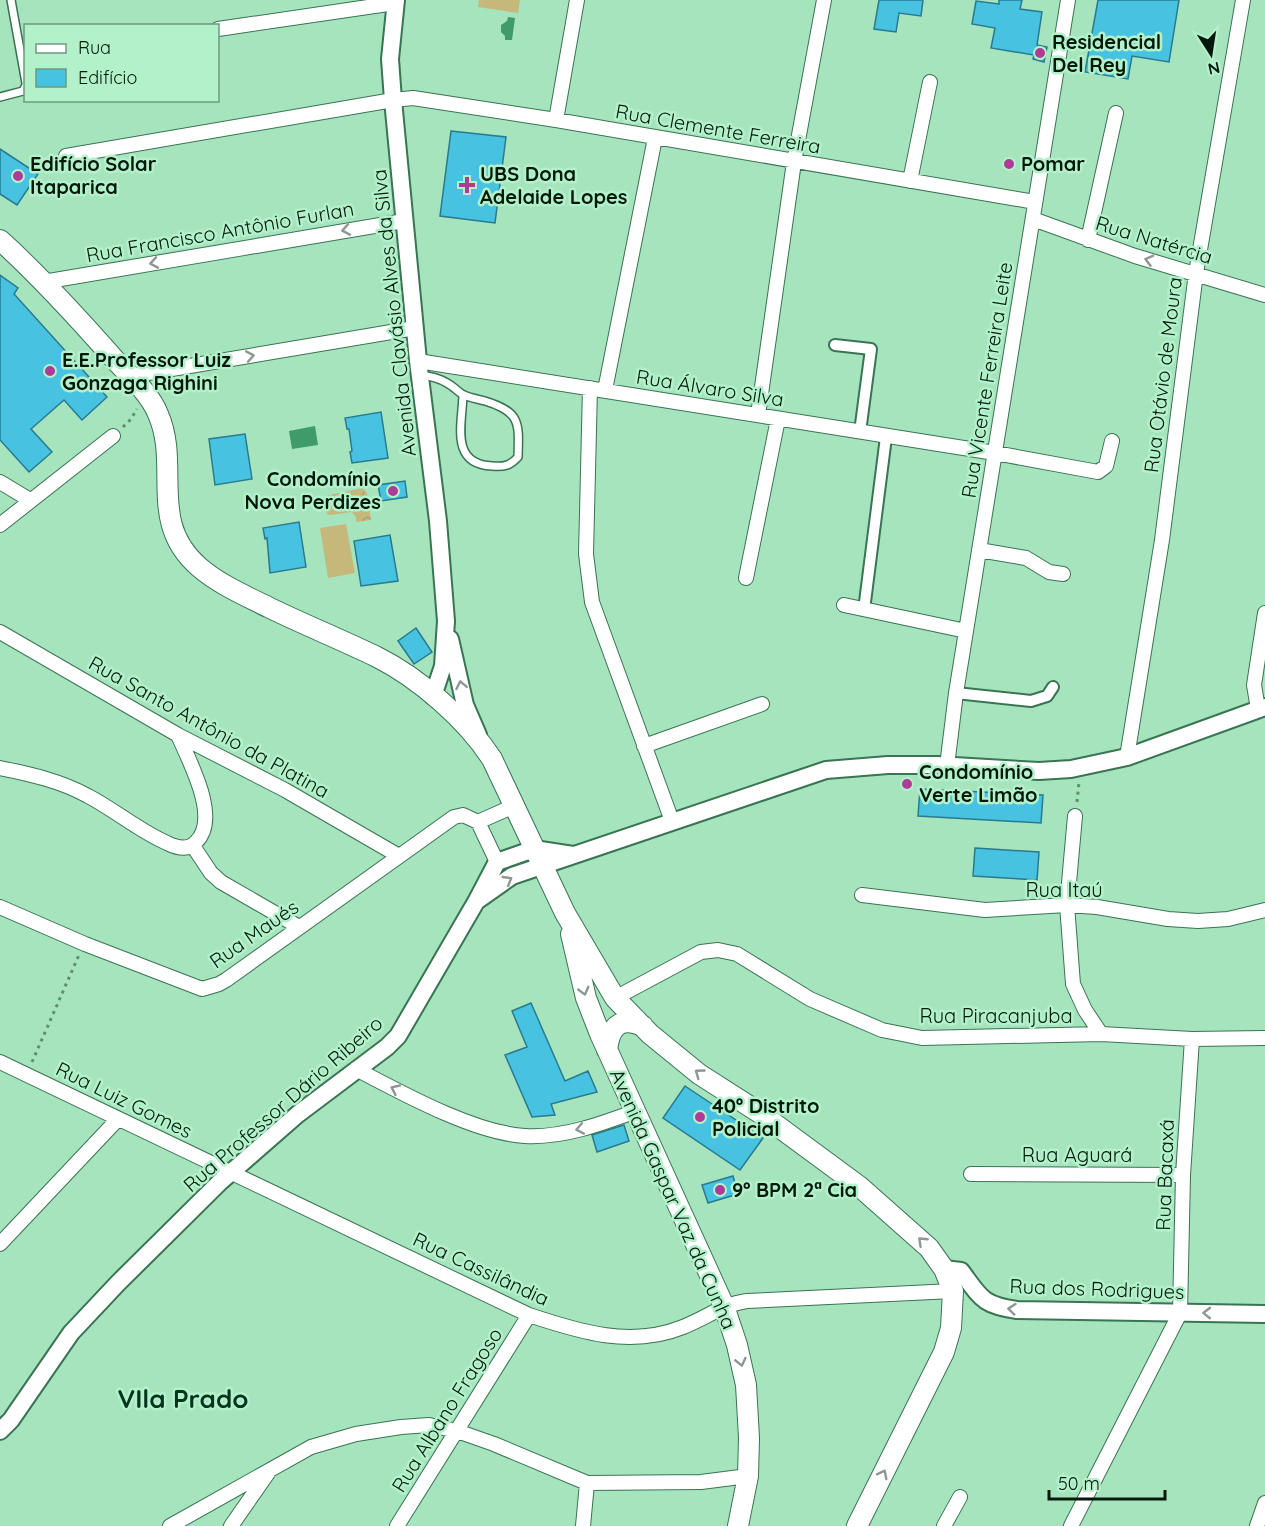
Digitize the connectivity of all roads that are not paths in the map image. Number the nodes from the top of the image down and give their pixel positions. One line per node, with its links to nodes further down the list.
1 (11, 0): 8 (lane)
2 (578, 0): 14 (street)
3 (824, 0): 17 (street)
4 (1068, 0): 19 (street, Rua Vicente Ferreira Leite)
5 (1243, 0): 24 (street, Rua Otávio de Moura)
6 (396, 2): 7 (street); 12 (street, Avenida Clavásio Alves da Silva)
7 (219, 29)
8 (24, 73)
9 (930, 82): 18 (street)
10 (24, 89): 11 (lane)
11 (0, 97)
12 (393, 100): 14 (street, Rua Clemente Ferreira); 16 (street, Rua Clemente Ferreira); 21 (street, Avenida Clavásio Alves da Silva)
13 (1116, 113): 23 (street)
14 (556, 120): 15 (street, Rua Clemente Ferreira)
15 (655, 138): 17 (street, Rua Clemente Ferreira); 32 (street)
16 (66, 156)
17 (795, 162): 18 (street, Rua Clemente Ferreira); 34 (street)
18 (910, 181): 19 (street, Rua Clemente Ferreira)
19 (1035, 202): 20 (street, Rua Vicente Ferreira Leite)
20 (1033, 219): 23 (street, Rua Natércia); 40 (street, Rua Vicente Ferreira Leite)
21 (404, 221): 25 (street, Rua Francisco Antônio Furlan, one-way to 25); 27 (street, Avenida Clavásio Alves da Silva)
22 (0, 240): 25 (main road)
23 (1088, 240): 24 (street, Rua Natércia, one-way to 23)
24 (1196, 273): 26 (street, Rua Natércia); 61 (street, Rua Otávio de Moura)
25 (43, 282): 30 (main road)
26 (1265, 295)
27 (415, 328): 29 (street, Avenida Clavásio Alves da Silva); 30 (street, one-way to 27)
28 (835, 345): 36 (street)
29 (419, 368): 31 (street, Rua Álvaro Silva); 33 (lane); 50 (street, Avenida Clavásio Alves da Silva)
30 (130, 376): 55 (main road)
31 (590, 388): 32 (street, Rua Álvaro Silva); 60 (street)
32 (605, 390): 34 (street, Rua Álvaro Silva)
33 (463, 394): 33 (lane)
34 (758, 416): 35 (street, Rua Álvaro Silva)
35 (778, 418): 36 (street, Rua Álvaro Silva); 46 (street)
36 (860, 432): 38 (street, Rua Álvaro Silva)
37 (113, 436): 42 (street)
38 (886, 437): 40 (street, Rua Álvaro Silva); 48 (street)
39 (1112, 441): 40 (street, Rua Álvaro Silva)
40 (995, 453): 44 (street, Rua Vicente Ferreira Leite)
41 (0, 482): 42 (street)
42 (30, 500): 43 (street)
43 (0, 525)
44 (979, 550): 45 (street); 51 (street, Rua Vicente Ferreira Leite)
45 (1063, 574)
46 (746, 578)
47 (844, 605): 48 (street)
48 (864, 610): 51 (street)
49 (1265, 613): 57 (street)
50 (446, 621): 55 (street, Avenida Clavásio Alves da Silva); 59 (street, Avenida Clavásio Alves da Silva, one-way to 50)
51 (966, 631): 54 (street, Rua Vicente Ferreira Leite)
52 (0, 632): 58 (street, Rua Santo Antônio da Platina)
53 (1053, 687): 54 (street)
54 (956, 693): 62 (street, Rua Vicente Ferreira Leite)
55 (433, 696): 59 (main road)
56 (762, 704): 60 (street)
57 (1261, 708): 61 (street)
58 (178, 735): 68 (street); 69 (street, Rua Santo Antônio da Platina)
59 (480, 740): 64 (main road)
60 (644, 746): 66 (street)
61 (1127, 756): 62 (street)
62 (947, 766): 66 (street)
63 (0, 768): 68 (street)
64 (514, 806): 67 (street, Rua Maués); 70 (main road)
65 (1075, 816): 74 (street)
66 (672, 820): 70 (street)
67 (478, 822): 69 (street, Rua Maués); 71 (street)
68 (193, 846): 78 (street)
69 (399, 856): 78 (street, Rua Maués)
70 (538, 858): 71 (street); 73 (street, Rua Professor Dário Ribeiro, one-way to 70); 77 (main road)
71 (497, 862): 73 (street, Rua Professor Dário Ribeiro)
72 (862, 895): 74 (street, Rua Itaú)
73 (477, 900): 86 (street, Rua Professor Dário Ribeiro)
74 (1067, 905): 76 (street, Rua Itaú); 81 (street)
75 (0, 907): 78 (street, Rua Maués)
76 (1265, 910)
77 (565, 913): 79 (main road); 84 (main road, Avenida Gaspar Vaz da Cunha, one-way to 84)
78 (299, 927)
79 (615, 998): 80 (main road); 81 (street, Rua Piracanjuba)
80 (643, 1026): 84 (main road); 93 (main road, one-way to 80)
81 (1101, 1034): 83 (street, Rua Piracanjuba)
82 (1265, 1038): 83 (street, Rua Piracanjuba)
83 (1192, 1039): 91 (street, Rua Bacaxá)
84 (607, 1050): 87 (main road, Avenida Gaspar Vaz da Cunha)
85 (0, 1062): 88 (street, Rua Luiz Gomes)
86 (356, 1070): 87 (street, one-way to 86); 89 (street, Rua Professor Dário Ribeiro)
87 (636, 1111): 95 (main road, Avenida Gaspar Vaz da Cunha)
88 (118, 1119): 89 (street, Rua Luiz Gomes); 92 (street)
89 (232, 1173): 98 (street, Rua Cassilândia); 99 (street, Rua Professor Dário Ribeiro)
90 (971, 1174): 91 (street, Rua Aguará)
91 (1183, 1175): 96 (street, Rua Bacaxá)
92 (0, 1244)
93 (944, 1269): 94 (main road); 96 (street, Rua dos Rodrigues, one-way to 93)
94 (953, 1291): 95 (street, Rua Cassilândia); 111 (main road, one-way to 94)
95 (723, 1306): 98 (street, Rua Cassilândia); 102 (main road, Avenida Gaspar Vaz da Cunha, one-way to 102)
96 (1180, 1313): 97 (street, Rua dos Rodrigues, one-way to 96); 113 (street)
97 (1265, 1314)
98 (529, 1316): 100 (street, Rua Albano Fragoso)
99 (0, 1431)
100 (457, 1431): 101 (street); 103 (street); 108 (street, Rua Albano Fragoso)
101 (270, 1469): 106 (street); 107 (street)
102 (747, 1476): 103 (street); 110 (main road, Avenida Gaspar Vaz da Cunha)
103 (587, 1483): 109 (street)
104 (960, 1497): 112 (street)
105 (1265, 1503): 114 (street)
106 (170, 1526)
107 (231, 1526)
108 (397, 1526)
109 (583, 1526)
110 (738, 1526)
111 (857, 1526)
112 (944, 1526)
113 (1071, 1526)
114 (1257, 1526)

